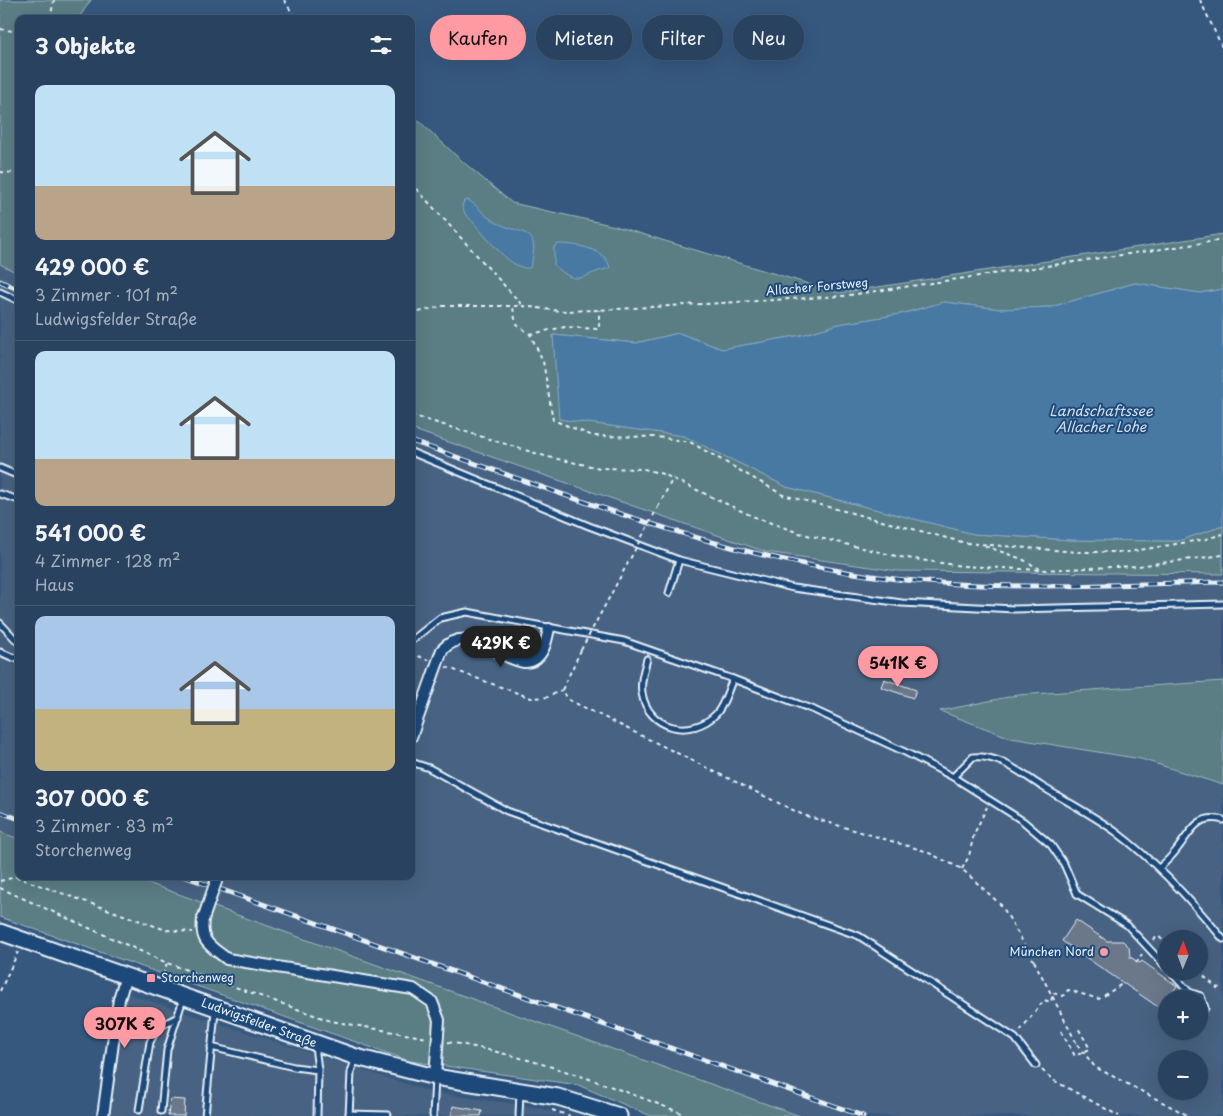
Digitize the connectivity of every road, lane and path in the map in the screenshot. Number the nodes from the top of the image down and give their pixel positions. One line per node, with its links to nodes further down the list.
1 (54, 0): 4 (path)
2 (284, 0): 5 (path)
3 (1200, 0): 8 (path)
4 (51, 15)
5 (293, 15)
6 (0, 29): 7 (path)
7 (15, 31)
8 (1223, 49)
9 (0, 172): 10 (path)
10 (15, 173)
11 (415, 187): 15 (path)
12 (1223, 240): 17 (path, Allacher Forstweg)
13 (0, 292): 14 (lane)
14 (15, 299)
15 (523, 306): 16 (path, Allacher Forstweg); 17 (path, Allacher Forstweg)
16 (514, 308): 18 (path, Allacher Forstweg); 19 (path)
17 (599, 310): 19 (path)
18 (415, 313)
19 (530, 334): 28 (path)
20 (415, 416): 24 (path)
21 (415, 454): 30 (lane)
22 (0, 468): 23 (lane)
23 (15, 474)
24 (673, 478): 31 (path); 44 (path, bridge)
25 (0, 494): 26 (lane)
26 (15, 499)
27 (1223, 534): 28 (path)
28 (980, 545): 31 (path)
29 (1223, 555): 31 (path)
30 (679, 560): 32 (lane); 33 (lane)
31 (1041, 570)
32 (669, 593)
33 (1223, 604)
34 (0, 623): 37 (lane)
35 (549, 629): 36 (lane); 42 (street); 43 (lane)
36 (415, 638)
37 (15, 639)
38 (0, 652): 40 (lane)
39 (415, 655): 42 (path)
40 (15, 658)
41 (647, 659): 43 (lane)
42 (433, 662): 44 (path); 45 (street)
43 (733, 678): 47 (lane)
44 (562, 690): 51 (path)
45 (415, 726)
46 (415, 763): 74 (lane)
47 (953, 777): 48 (lane); 50 (lane)
48 (990, 801): 51 (path); 61 (lane)
49 (1223, 820): 50 (lane)
50 (1160, 868): 59 (lane)
51 (962, 870): 78 (path, bridge)
52 (15, 877): 55 (path)
53 (24, 880): 58 (path)
54 (217, 880): 58 (street, bridge)
55 (0, 881)
56 (0, 888): 75 (path)
57 (0, 932): 60 (street, Ludwigsfelder Straße)
58 (201, 933): 75 (street)
59 (1223, 939)
60 (22, 940): 62 (street, Ludwigsfelder Straße); 68 (path)
61 (1158, 958)
62 (126, 976): 69 (street, Ludwigsfelder Straße); 89 (street)
63 (1178, 980): 67 (lane)
64 (1208, 980): 66 (path)
65 (1122, 984): 74 (path)
66 (1223, 986)
67 (1187, 990)
68 (0, 991)
69 (184, 997): 70 (street, Ludwigsfelder Straße); 71 (lane)
70 (216, 1008): 76 (street, Ludwigsfelder Straße); 77 (lane)
71 (178, 1016): 85 (lane); 86 (lane)
72 (1077, 1026): 78 (path)
73 (1061, 1031): 78 (path)
74 (1015, 1038): 80 (lane)
75 (438, 1040): 82 (street); 96 (path)
76 (315, 1043): 79 (street, Ludwigsfelder Straße); 81 (lane)
77 (211, 1047): 81 (lane); 90 (lane)
78 (1082, 1053): 98 (path)
79 (356, 1057): 82 (street, Ludwigsfelder Straße); 87 (lane)
80 (1036, 1065): 97 (path)
81 (318, 1070): 91 (lane)
82 (435, 1076): 83 (street, Ludwigsfelder Straße); 92 (lane)
83 (520, 1090): 84 (lane); 95 (street, Ludwigsfelder Straße)
84 (518, 1109): 93 (lane); 94 (lane)
85 (140, 1110)
86 (161, 1111)
87 (349, 1115): 88 (lane)
88 (388, 1115)
89 (103, 1116)
90 (205, 1116)
91 (316, 1116)
92 (433, 1116)
93 (515, 1116)
94 (519, 1116)
95 (619, 1116)
96 (689, 1116)
97 (1118, 1116)
98 (1189, 1116)

